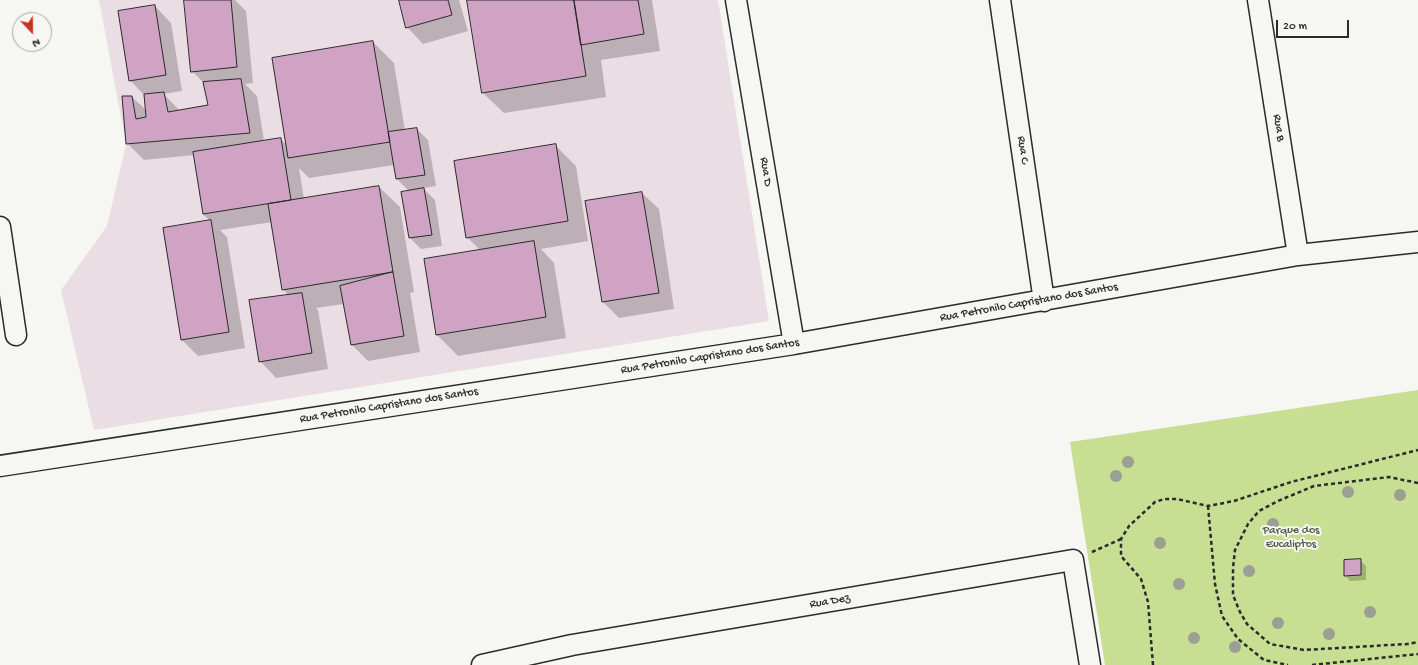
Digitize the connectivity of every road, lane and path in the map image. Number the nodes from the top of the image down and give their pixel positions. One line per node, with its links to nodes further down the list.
1 (736, 0): 9 (street, Rua D)
2 (1000, 0): 7 (street, Rua C)
3 (1258, 0): 6 (street, Rua B)
4 (0, 227): 8 (street)
5 (1418, 242): 6 (street, Rua Petronilo Capristano dos Santos)
6 (1298, 256): 7 (street, Rua Petronilo Capristano dos Santos)
7 (1044, 301): 9 (street, Rua Petronilo Capristano dos Santos)
8 (16, 335)
9 (794, 344): 11 (street, Rua Petronilo Capristano dos Santos)
10 (1418, 450): 13 (path)
11 (0, 466)
12 (1418, 483): 16 (path)
13 (1208, 506): 14 (path); 21 (path)
14 (1121, 539): 15 (path); 20 (path)
15 (1074, 560): 18 (street, Rua Dez); 19 (street)
16 (1418, 642)
17 (1418, 654): 22 (path)
18 (482, 665)
19 (1090, 665)
20 (1153, 665)
21 (1288, 665)
22 (1312, 665)

